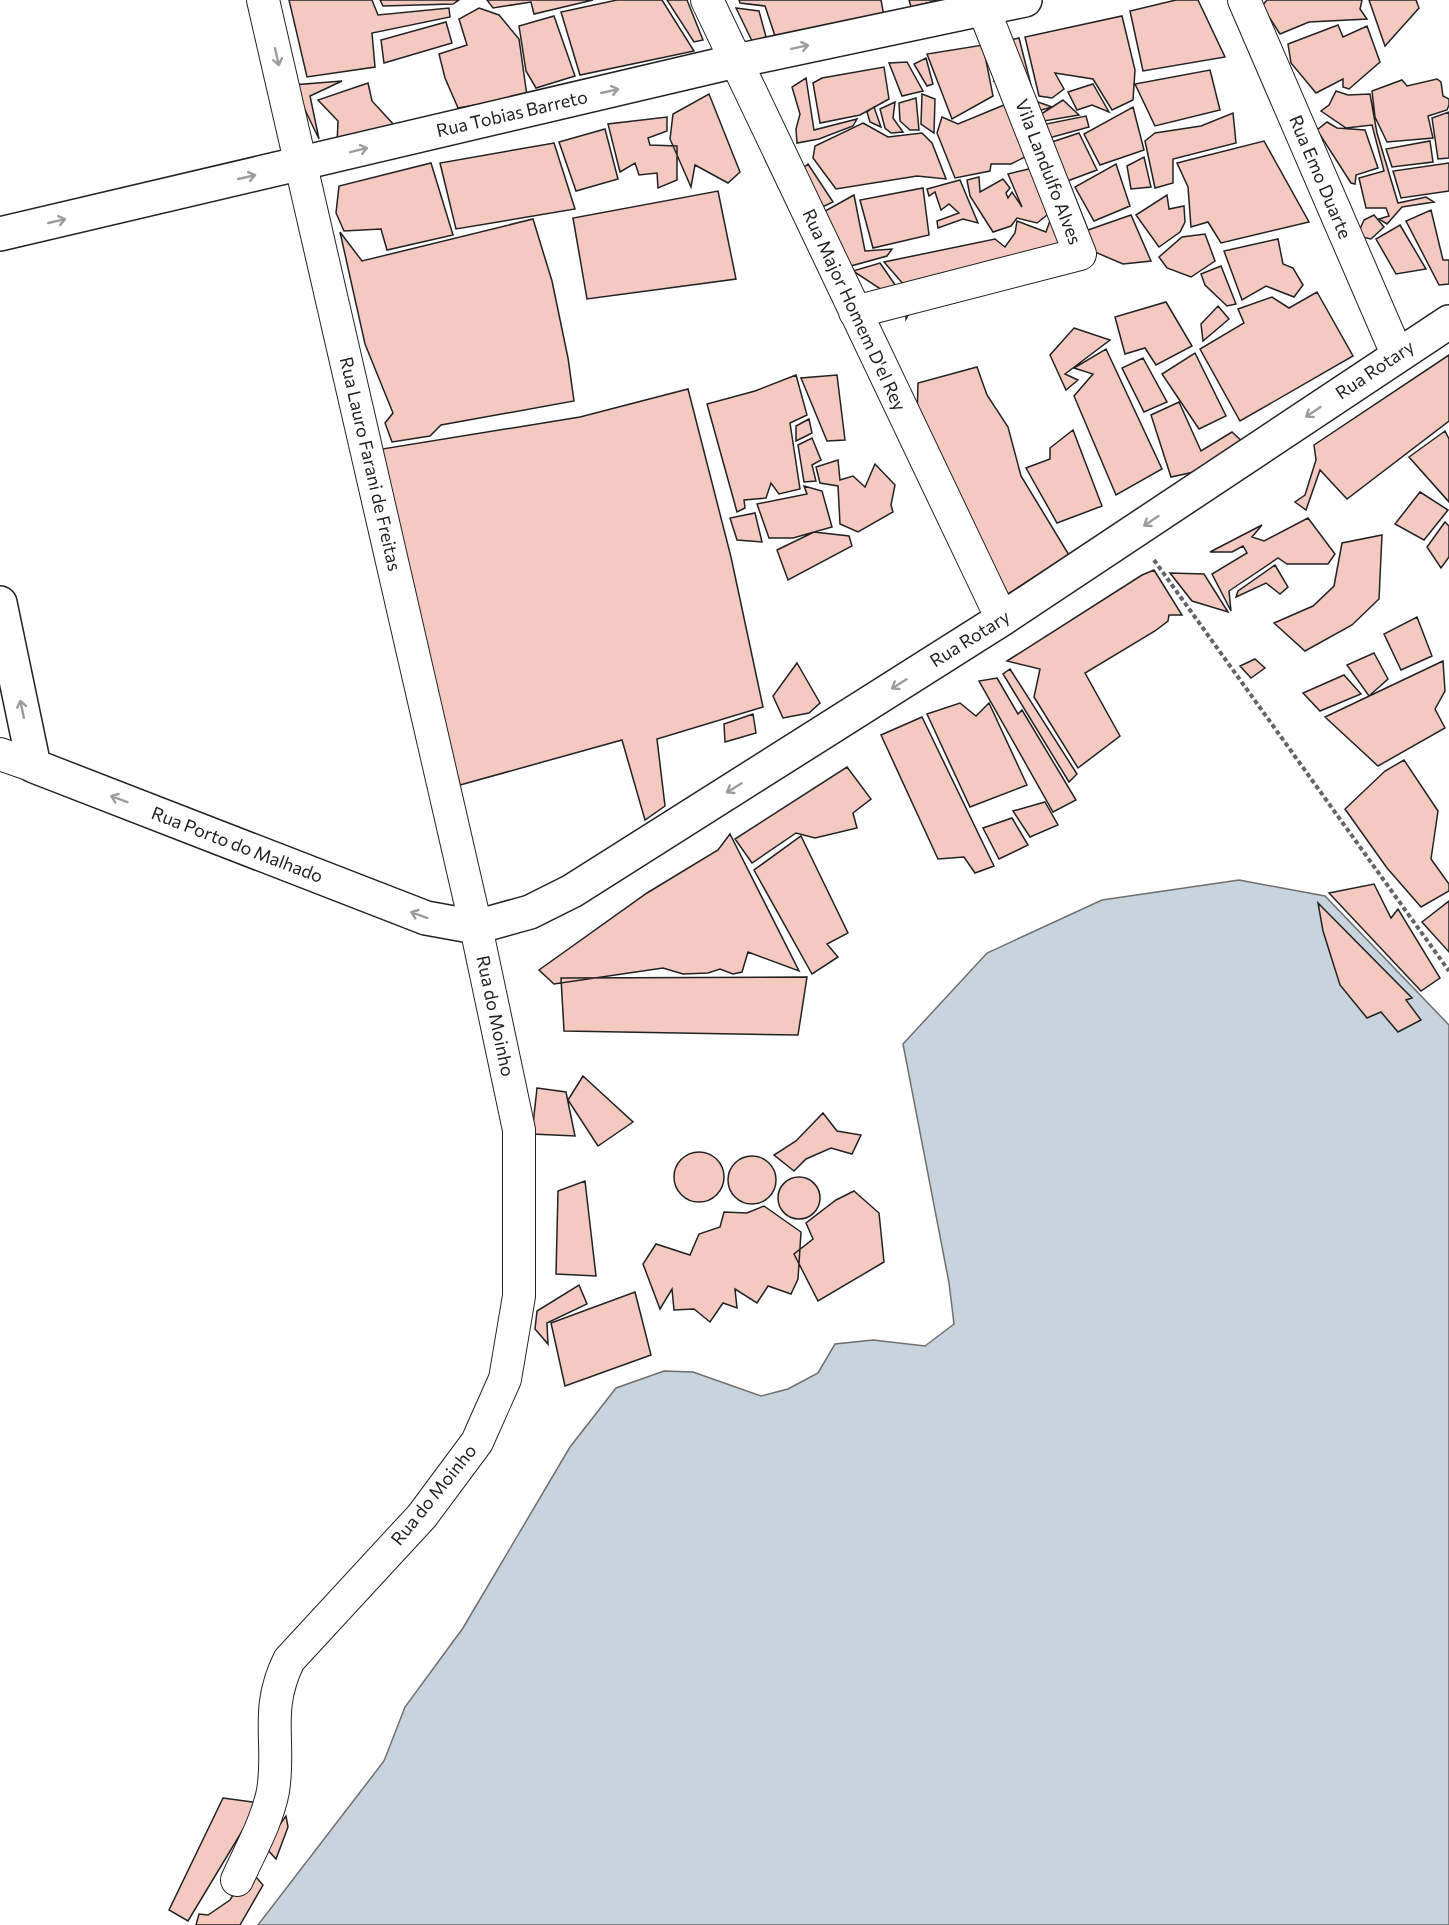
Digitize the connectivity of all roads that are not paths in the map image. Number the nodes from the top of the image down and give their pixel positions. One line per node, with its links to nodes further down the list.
1 (263, 0): 7 (street, Rua Lauro Farani de Freitas, one-way to 7)
2 (706, 0): 6 (street, Rua Major Homem D'el Rey)
3 (1025, 0): 5 (main road, Rua Tobias Barreto)
4 (1244, 0): 11 (street, Rua Emo Duarte)
5 (982, 4): 6 (main road, Rua Tobias Barreto, one-way to 5); 9 (street, Vila Landulfo Alves)
6 (736, 61): 7 (main road, Rua Tobias Barreto, one-way to 6); 9 (street, Rua Major Homem D'el Rey)
7 (302, 164): 8 (main road, Rua Tobias Barreto, one-way to 7); 16 (street, Rua Lauro Farani de Freitas)
8 (0, 234)
9 (855, 312): 13 (street, Rua Major Homem D'el Rey)
10 (1449, 322): 11 (main road, Rua Rotary)
11 (1397, 354): 13 (main road, Rua Rotary, one-way to 13)
12 (0, 603): 15 (main road, one-way to 12)
13 (1002, 619): 16 (main road, Rua Rotary, one-way to 16)
14 (0, 754): 15 (street, Rua Porto do Malhado)
15 (34, 766): 16 (main road, Rua Porto do Malhado, one-way to 15)
16 (476, 927): 17 (street, Rua do Moinho)
17 (237, 1880)

